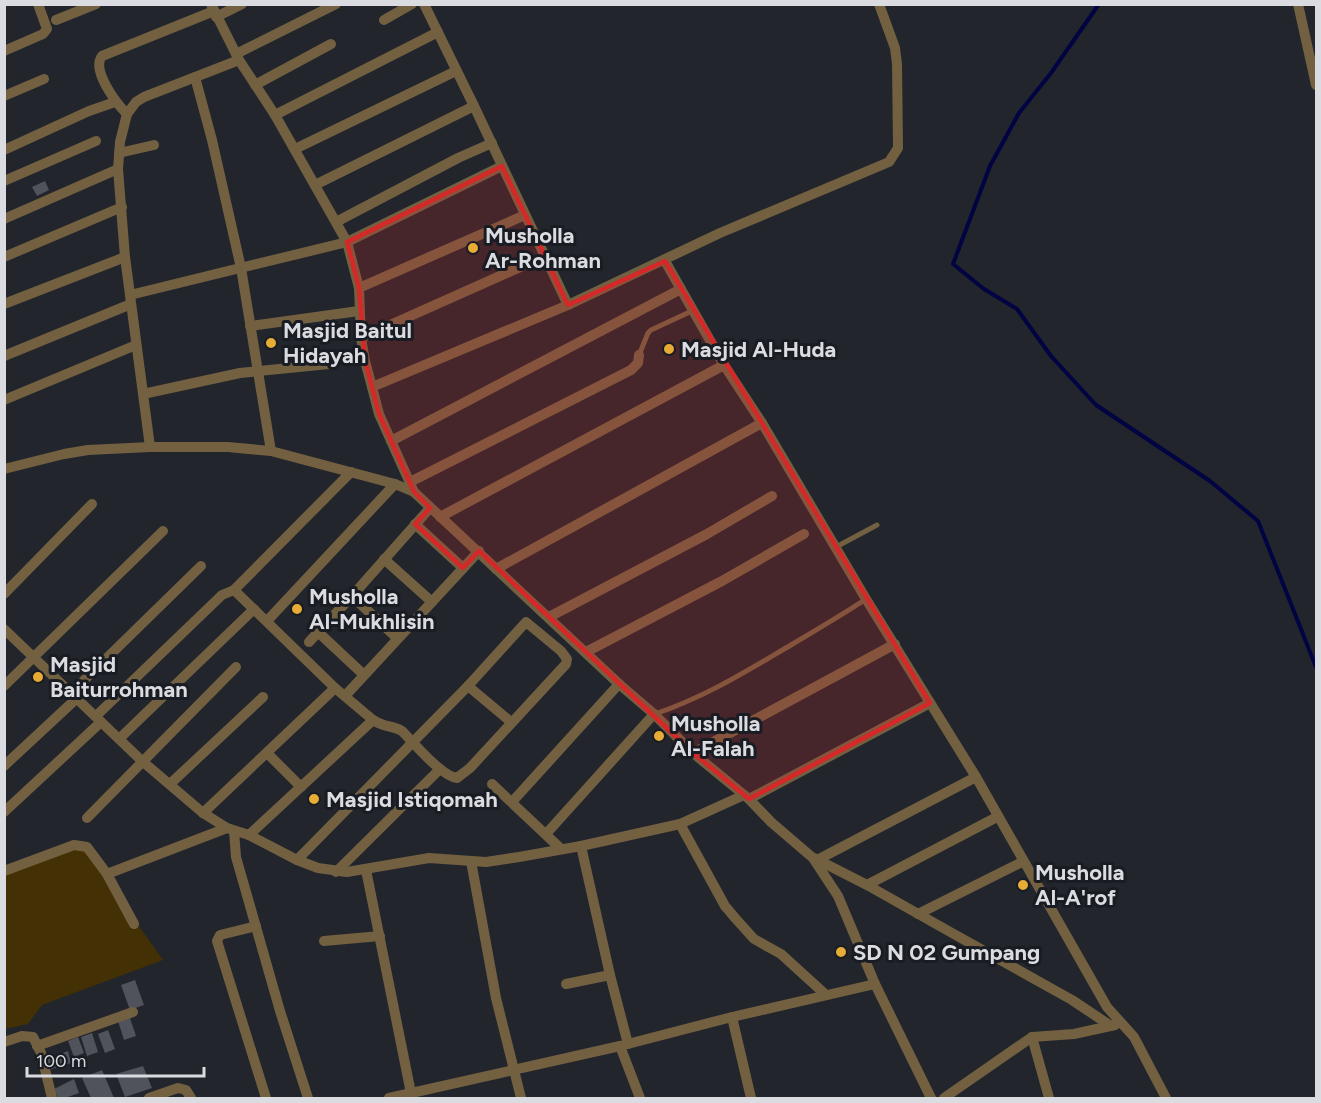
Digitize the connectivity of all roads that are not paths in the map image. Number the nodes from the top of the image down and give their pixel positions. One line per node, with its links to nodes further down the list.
1 (38, 4): 14 (street)
2 (96, 4): 10 (street)
3 (242, 4): 9 (street)
4 (336, 4): 15 (street)
5 (412, 4): 11 (street)
6 (424, 4): 12 (street)
7 (879, 4): 44 (street)
8 (1298, 4): 20 (street)
9 (214, 11): 15 (street); 22 (street)
10 (56, 20)
11 (384, 20)
12 (438, 32): 16 (street); 25 (street)
13 (332, 44): 19 (street)
14 (4, 51)
15 (237, 57): 17 (street); 19 (street)
16 (456, 71): 23 (street); 29 (street)
17 (195, 77): 24 (street); 45 (street)
18 (44, 79): 21 (street)
19 (255, 85): 25 (street)
20 (1317, 85)
21 (4, 96)
22 (115, 102): 24 (street); 30 (street)
23 (474, 106): 27 (street); 35 (street)
24 (126, 114): 31 (street)
25 (275, 115): 29 (street)
26 (96, 141): 34 (street)
27 (492, 143): 32 (street); 39 (street)
28 (154, 145): 31 (street)
29 (295, 149): 35 (street)
30 (4, 150)
31 (119, 153): 33 (street)
32 (502, 166): 37 (street); 40 (street)
33 (118, 169): 36 (street); 38 (street)
34 (4, 181)
35 (315, 185): 39 (street)
36 (122, 207): 41 (street); 43 (street)
37 (525, 215): 42 (street); 46 (street)
38 (4, 219)
39 (336, 222): 40 (street)
40 (347, 242): 45 (street); 46 (street)
41 (124, 256): 48 (street); 49 (street)
42 (545, 256): 50 (street); 54 (street)
43 (4, 257)
44 (665, 261): 47 (street); 50 (street)
45 (241, 268): 48 (street); 53 (street)
46 (359, 288): 52 (street)
47 (681, 289): 51 (street); 65 (street)
48 (130, 299): 55 (street); 57 (street)
49 (4, 304)
50 (568, 305): 61 (street)
51 (694, 310): 56 (lane); 59 (street)
52 (359, 311): 53 (street); 54 (street)
53 (250, 326): 60 (street)
54 (361, 338): 61 (street)
55 (136, 345): 62 (street); 63 (street)
56 (639, 355): 71 (street)
57 (4, 356)
58 (329, 364): 60 (street)
59 (724, 365): 64 (street); 75 (street)
60 (258, 371): 62 (street); 67 (street)
61 (372, 387): 65 (street)
62 (143, 394): 66 (street)
63 (4, 400)
64 (762, 423): 80 (street); 85 (street)
65 (391, 441): 71 (street)
66 (150, 447): 67 (street); 68 (street)
67 (271, 451): 69 (street)
68 (4, 469)
69 (351, 472): 70 (street); 86 (street)
70 (395, 484): 71 (street); 93 (street)
71 (412, 487): 74 (street)
72 (772, 496): 92 (street)
73 (93, 504): 87 (street)
74 (430, 508): 75 (street); 76 (street)
75 (440, 517): 81 (street)
76 (415, 524): 82 (street); 84 (street)
77 (877, 525): 80 (lane)
78 (163, 531): 102 (street)
79 (804, 534): 101 (street)
80 (836, 547): 89 (street)
81 (479, 551): 84 (street); 85 (street)
82 (384, 559): 88 (street); 90 (street)
83 (201, 566): 109 (street)
84 (463, 568): 90 (street)
85 (496, 568): 92 (street)
86 (234, 590): 91 (street); 114 (street)
87 (4, 594)
88 (352, 596): 96 (street); 97 (street)
89 (866, 598): 100 (street); 113 (lane)
90 (432, 602): 97 (street)
91 (254, 609): 93 (street); 117 (street)
92 (549, 617): 94 (street)
93 (267, 621): 108 (street)
94 (557, 626): 98 (street); 101 (street)
95 (4, 629): 102 (street)
96 (318, 632): 99 (street); 104 (street)
97 (397, 638): 104 (street)
98 (546, 638): 107 (street); 116 (street)
99 (309, 642)
100 (895, 644): 112 (street); 120 (street)
101 (586, 652): 105 (street)
102 (36, 657): 106 (street); 109 (street)
103 (236, 667): 121 (street)
104 (364, 675): 110 (street)
105 (619, 684): 113 (street); 129 (street)
106 (4, 686)
107 (468, 686): 116 (street); 118 (street)
108 (335, 688): 110 (street); 119 (street)
109 (74, 696): 114 (street); 122 (street)
110 (345, 696): 115 (street)
111 (262, 697): 125 (street)
112 (930, 703): 124 (street); 128 (street)
113 (654, 714): 120 (street); 136 (street)
114 (99, 719): 117 (street); 130 (street)
115 (374, 720): 118 (street); 127 (street)
116 (511, 722): 123 (street)
117 (120, 738): 121 (street)
118 (414, 743): 123 (street); 141 (street)
119 (267, 753): 127 (street); 131 (street)
120 (693, 753): 128 (street)
121 (142, 761): 125 (street); 133 (street)
122 (4, 766)
123 (440, 769): 146 (street)
124 (976, 777): 132 (street); 140 (street)
125 (170, 784): 131 (street)
126 (492, 784): 129 (street)
127 (301, 787): 137 (street)
128 (746, 797): 134 (street); 140 (street)
129 (512, 802): 136 (street)
130 (4, 812)
131 (203, 813): 135 (street)
132 (997, 817): 143 (street); 148 (street)
133 (87, 818)
134 (680, 824): 138 (street); 157 (street)
135 (231, 829): 137 (street); 147 (street); 151 (street)
136 (546, 834): 139 (street)
137 (249, 835): 141 (street)
138 (581, 846): 139 (street); 154 (street)
139 (560, 848): 142 (street)
140 (816, 859): 148 (street); 156 (street)
141 (297, 860): 146 (street)
142 (471, 861): 144 (street); 166 (street)
143 (1022, 862): 149 (street); 160 (street)
144 (366, 870): 146 (street); 152 (street)
145 (4, 871): 147 (street)
146 (336, 872)
147 (107, 874): 150 (street)
148 (867, 885): 149 (street)
149 (918, 914): 161 (street)
150 (134, 924)
151 (256, 926): 171 (street); 172 (street)
152 (380, 936): 153 (street); 167 (street)
153 (324, 941)
154 (610, 975): 155 (street); 164 (street)
155 (566, 984)
156 (875, 984): 157 (street); 177 (street)
157 (826, 995): 159 (street)
158 (133, 1012): 165 (street)
159 (732, 1017): 164 (street); 176 (street)
160 (1123, 1024): 161 (street); 180 (street)
161 (1111, 1026): 162 (street)
162 (1032, 1037): 178 (street); 179 (street)
163 (4, 1042): 165 (street)
164 (624, 1045): 166 (street); 175 (street)
165 (37, 1046): 168 (street)
166 (514, 1071): 167 (street); 174 (street)
167 (411, 1096): 173 (street)
168 (52, 1098)
169 (149, 1098): 170 (street)
170 (191, 1098)
171 (266, 1098)
172 (308, 1098)
173 (389, 1098)
174 (521, 1098)
175 (640, 1098)
176 (751, 1098)
177 (931, 1098)
178 (944, 1098)
179 (1049, 1098)
180 (1166, 1098)

